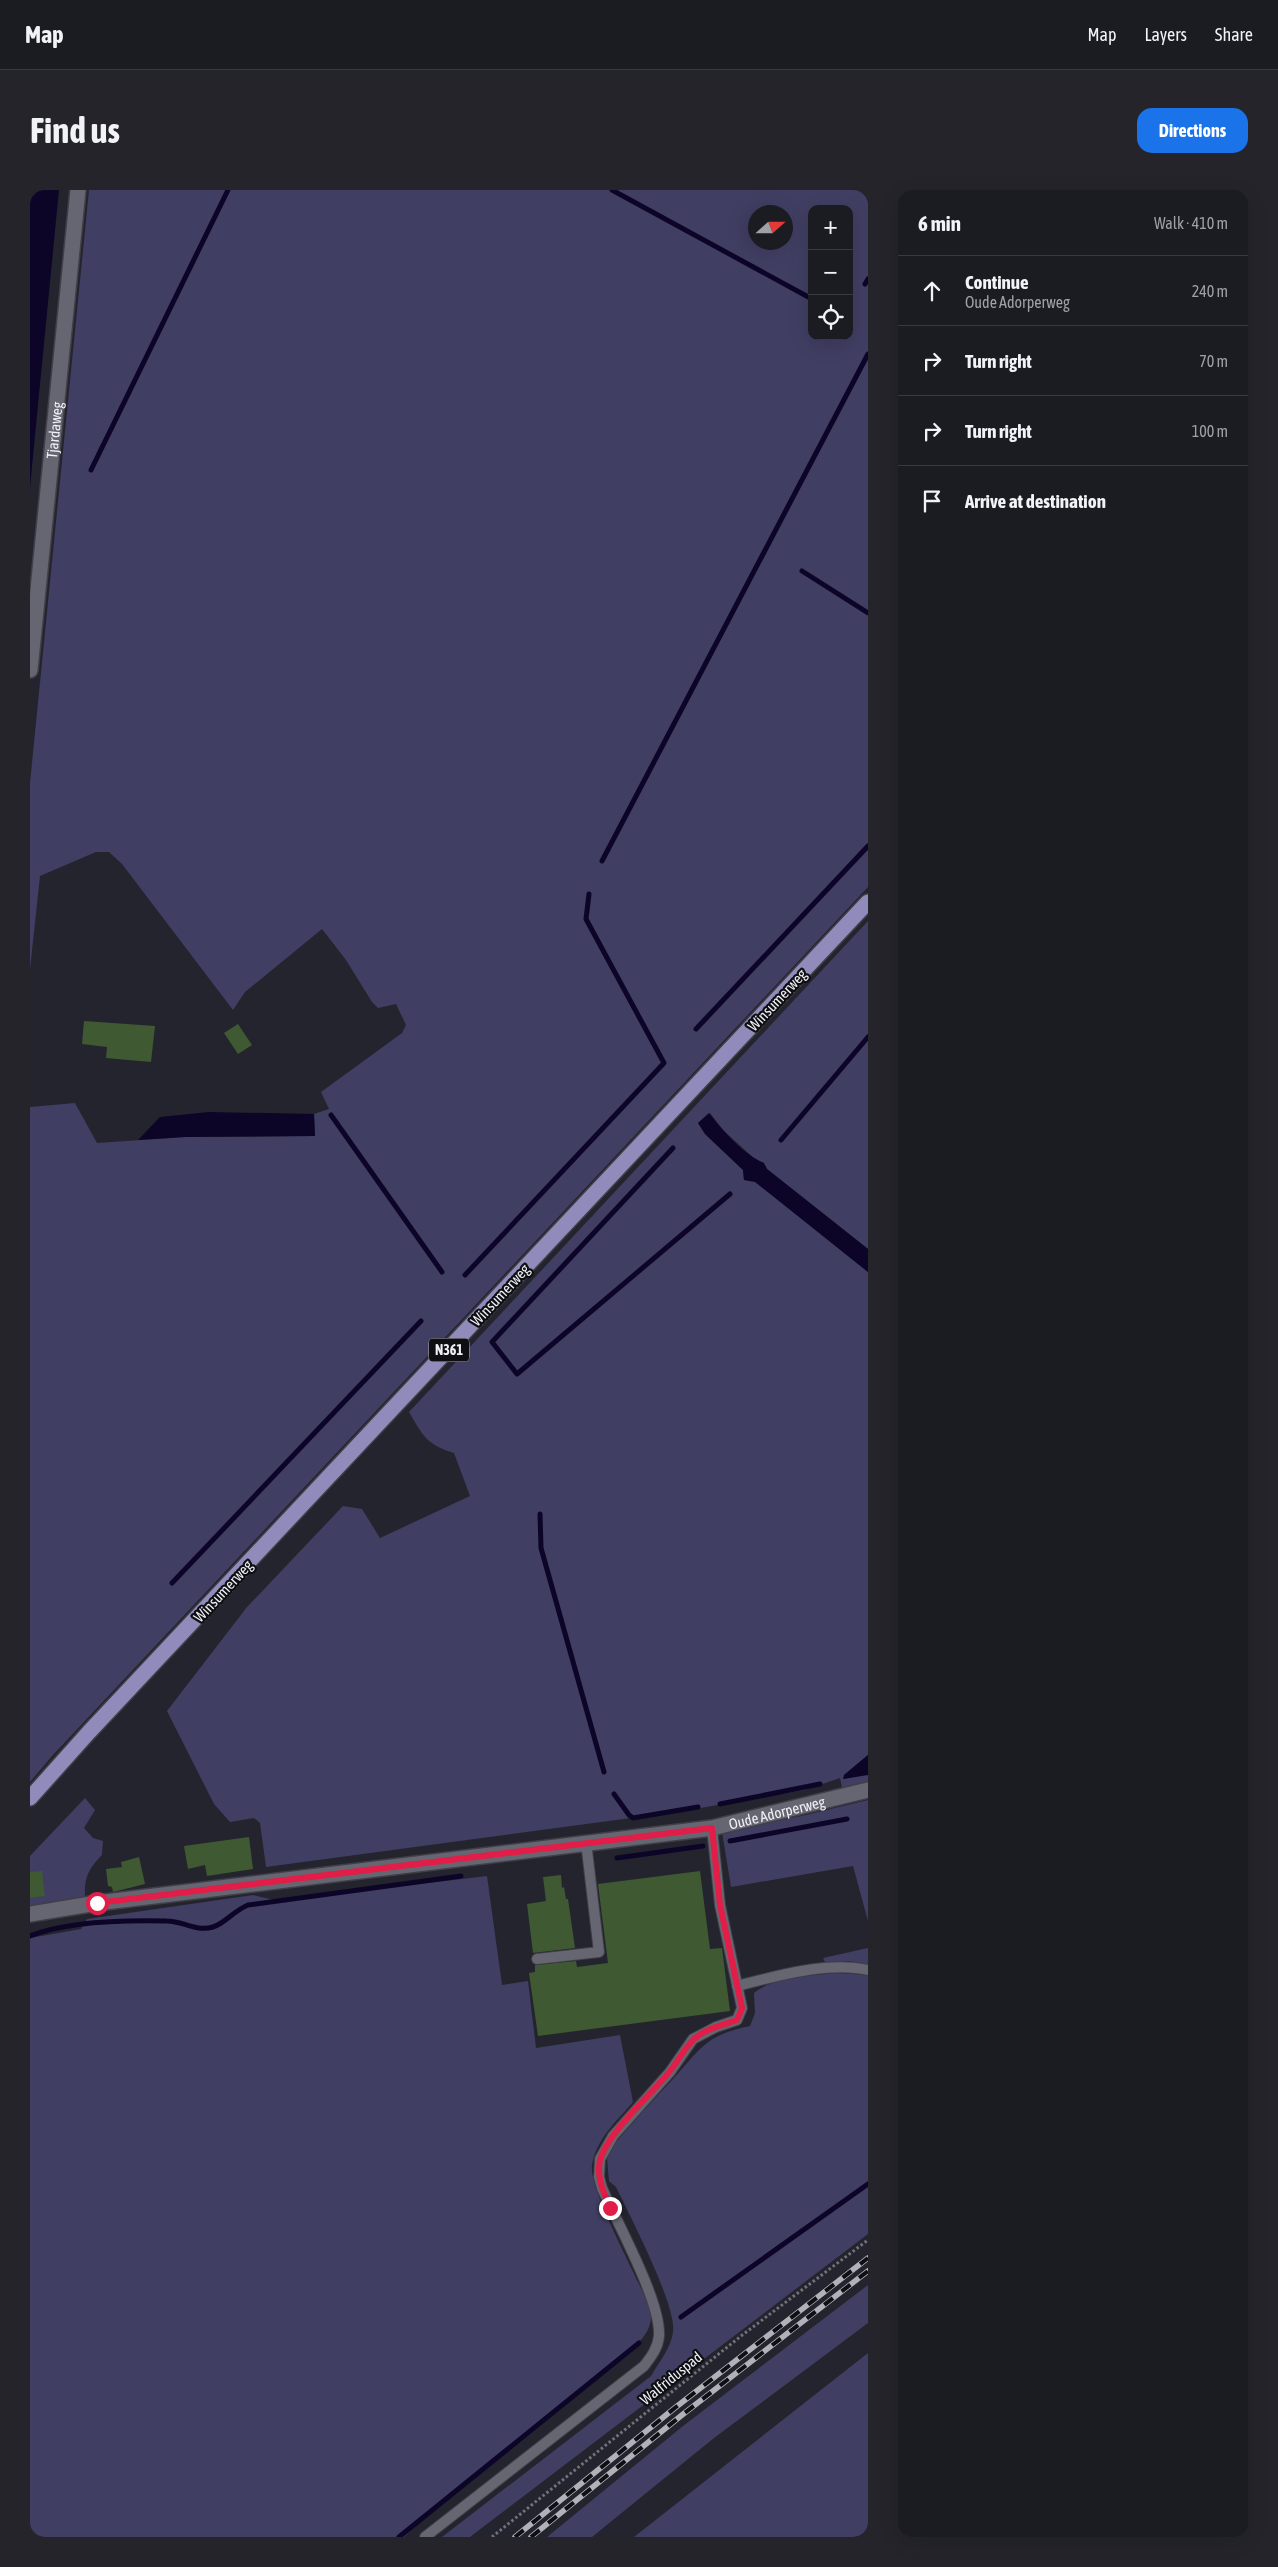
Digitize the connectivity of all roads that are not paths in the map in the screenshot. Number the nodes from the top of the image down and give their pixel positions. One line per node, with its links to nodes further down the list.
1 (78, 190): 2 (street, Tjardaweg)
2 (30, 670)
3 (868, 902): 5 (main road, Winsumerweg / N361)
4 (868, 1790): 6 (street, Oude Adorperweg)
5 (30, 1798)
6 (712, 1828): 7 (street, Oude Adorperweg); 11 (lane)
7 (586, 1842): 8 (street, Oude Adorperweg); 9 (lane)
8 (30, 1914)
9 (537, 1959)
10 (868, 1970): 11 (lane)
11 (737, 1986): 12 (lane)
12 (425, 2537)

